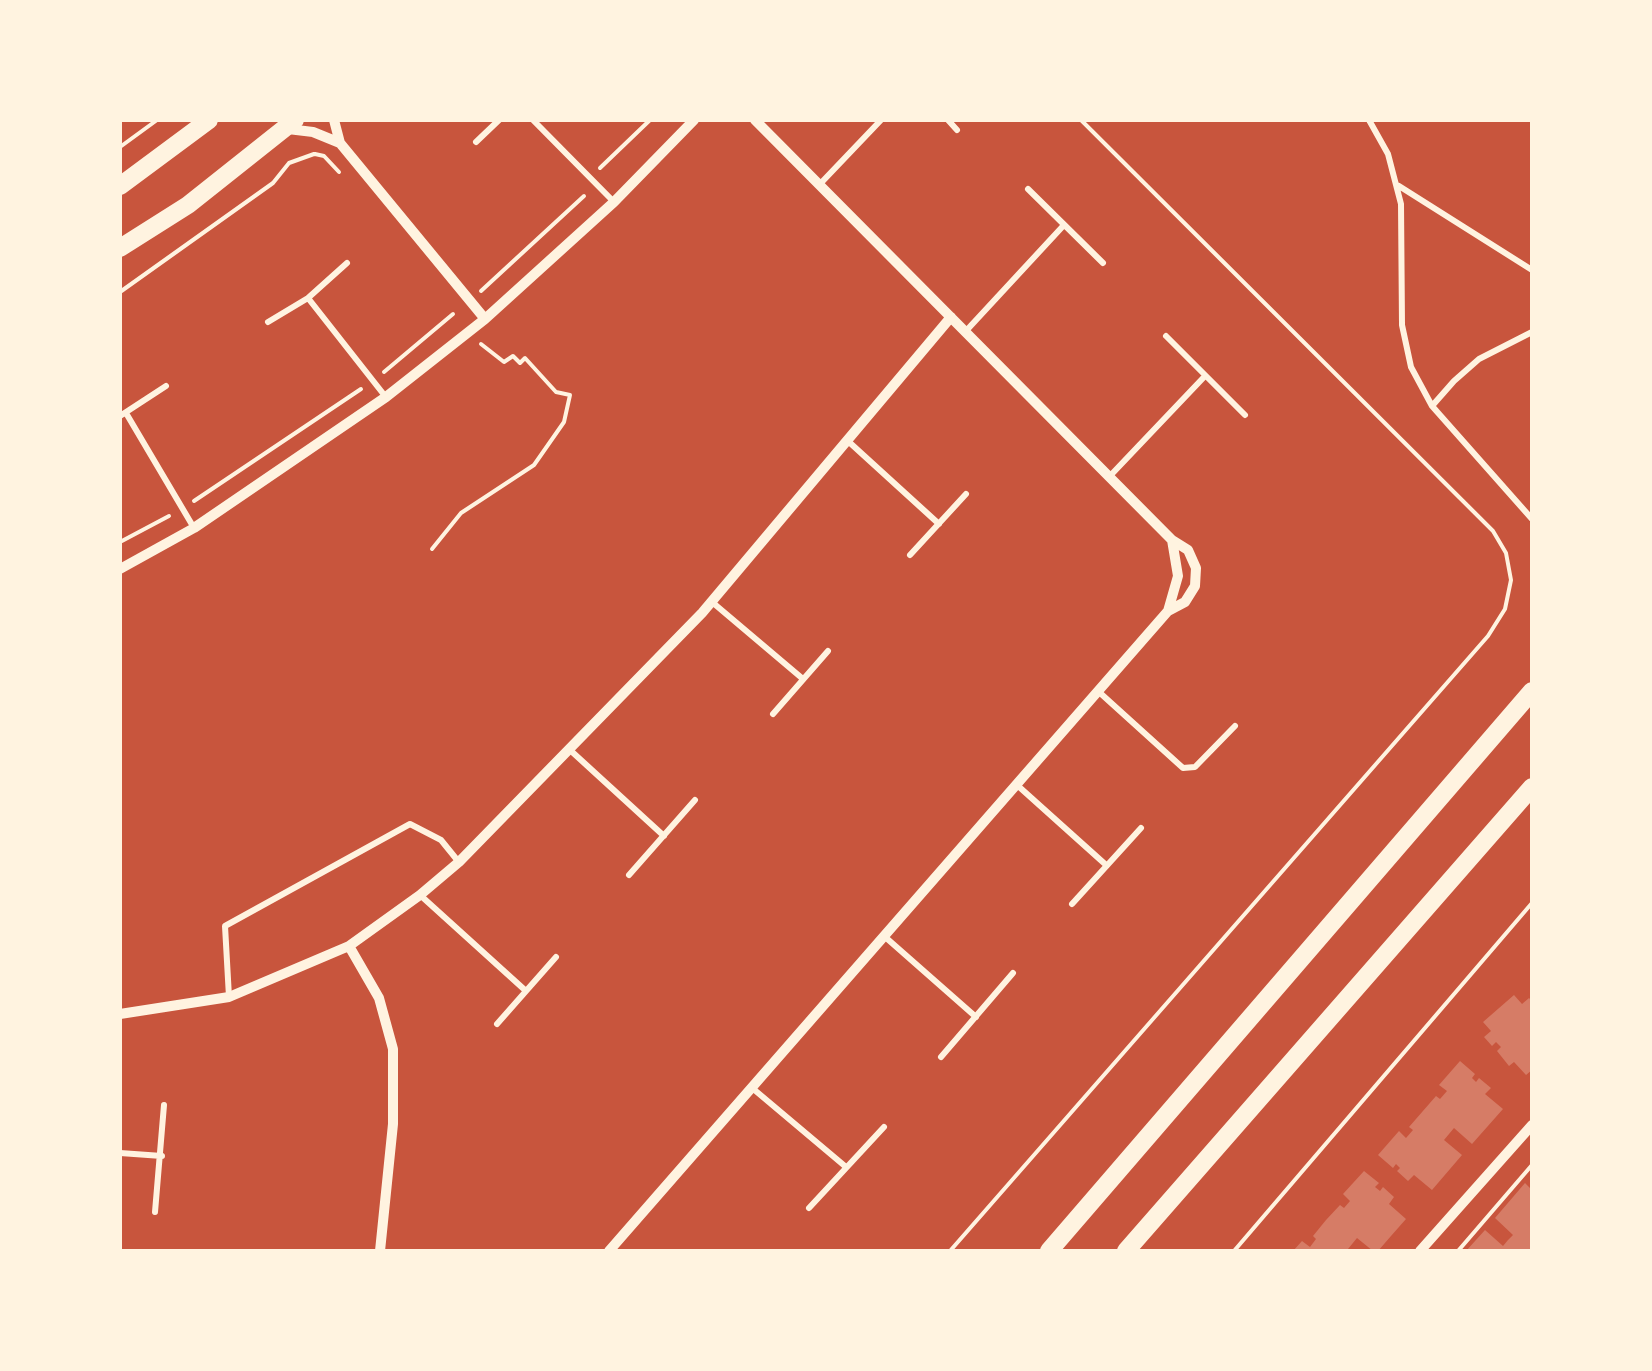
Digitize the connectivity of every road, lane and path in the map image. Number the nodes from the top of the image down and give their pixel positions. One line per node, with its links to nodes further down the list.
1 (158, 120): 18 (path)
2 (209, 120): 23 (street)
3 (334, 120): 16 (street)
4 (500, 120): 17 (lane)
5 (533, 120): 19 (lane)
6 (650, 120): 19 (path)
7 (694, 120): 25 (street)
8 (754, 120): 21 (street)
9 (881, 120): 21 (lane)
10 (948, 120): 14 (lane)
11 (1081, 120): 103 (path)
12 (1369, 120): 22 (lane)
13 (289, 124): 15 (street); 27 (street)
14 (957, 130)
15 (319, 134): 16 (street); 31 (path)
16 (340, 142): 33 (street)
17 (476, 142)
18 (120, 147)
19 (590, 177): 20 (lane)
20 (597, 185): 25 (lane); 33 (path)
21 (819, 185): 35 (street)
22 (1398, 185): 30 (lane); 46 (lane)
23 (120, 186)
24 (1028, 189): 26 (lane)
25 (614, 202): 36 (street)
26 (1064, 225): 29 (lane); 39 (lane)
27 (120, 248)
28 (347, 263): 32 (lane)
29 (1103, 263)
30 (1532, 270)
31 (120, 292)
32 (308, 298): 37 (lane); 43 (lane)
33 (470, 302): 36 (street)
34 (453, 314): 43 (path)
35 (951, 317): 39 (street); 49 (street)
36 (485, 319): 38 (street)
37 (268, 322)
38 (468, 332): 45 (street); 58 (path)
39 (965, 332): 50 (street)
40 (1532, 332): 46 (lane)
41 (1166, 336): 42 (lane)
42 (1205, 376): 48 (lane); 50 (lane)
43 (374, 380): 45 (lane); 52 (path)
44 (166, 386): 47 (lane)
45 (386, 397): 55 (street)
46 (1432, 406): 53 (lane)
47 (123, 415): 52 (lane)
48 (1245, 415)
49 (849, 442): 54 (lane); 61 (street)
50 (1109, 477): 56 (street)
51 (966, 494): 54 (lane)
52 (182, 509): 55 (lane); 57 (path)
53 (1532, 518)
54 (938, 524): 59 (lane)
55 (194, 528): 60 (street)
56 (1172, 540): 62 (street); 62 (street)
57 (120, 542)
58 (432, 549)
59 (910, 555)
60 (120, 568)
61 (712, 602): 64 (lane); 69 (street)
62 (1168, 611): 65 (street)
63 (828, 651): 64 (lane)
64 (803, 679): 67 (lane)
65 (1098, 691): 68 (lane); 70 (street)
66 (1532, 691): 104 (street)
67 (773, 714)
68 (1235, 726)
69 (569, 749): 74 (lane); 75 (street)
70 (1016, 784): 76 (lane); 81 (street)
71 (1532, 786): 105 (street)
72 (696, 800): 74 (lane)
73 (1141, 828): 76 (lane)
74 (664, 836): 77 (lane)
75 (459, 862): 78 (street); 86 (lane)
76 (1106, 864): 80 (lane)
77 (629, 875)
78 (420, 895): 82 (street); 85 (lane)
79 (1532, 903): 106 (path)
80 (1072, 904)
81 (883, 936): 88 (lane); 91 (street)
82 (349, 946): 86 (street); 102 (street)
83 (556, 957): 85 (lane)
84 (1013, 972): 88 (lane)
85 (526, 991): 89 (lane)
86 (229, 997): 87 (street)
87 (120, 1014)
88 (976, 1017): 90 (lane)
89 (497, 1024)
90 (941, 1057)
91 (750, 1086): 98 (lane); 101 (street)
92 (164, 1105): 96 (lane)
93 (1532, 1125): 107 (street)
94 (884, 1127): 98 (lane)
95 (120, 1153): 96 (lane)
96 (162, 1156): 100 (lane)
97 (1532, 1165): 108 (path)
98 (846, 1166): 99 (lane)
99 (810, 1208)
100 (155, 1212)
101 (612, 1250)
102 (380, 1251)
103 (950, 1251)
104 (1049, 1251)
105 (1126, 1251)
106 (1234, 1251)
107 (1420, 1251)
108 (1458, 1251)

